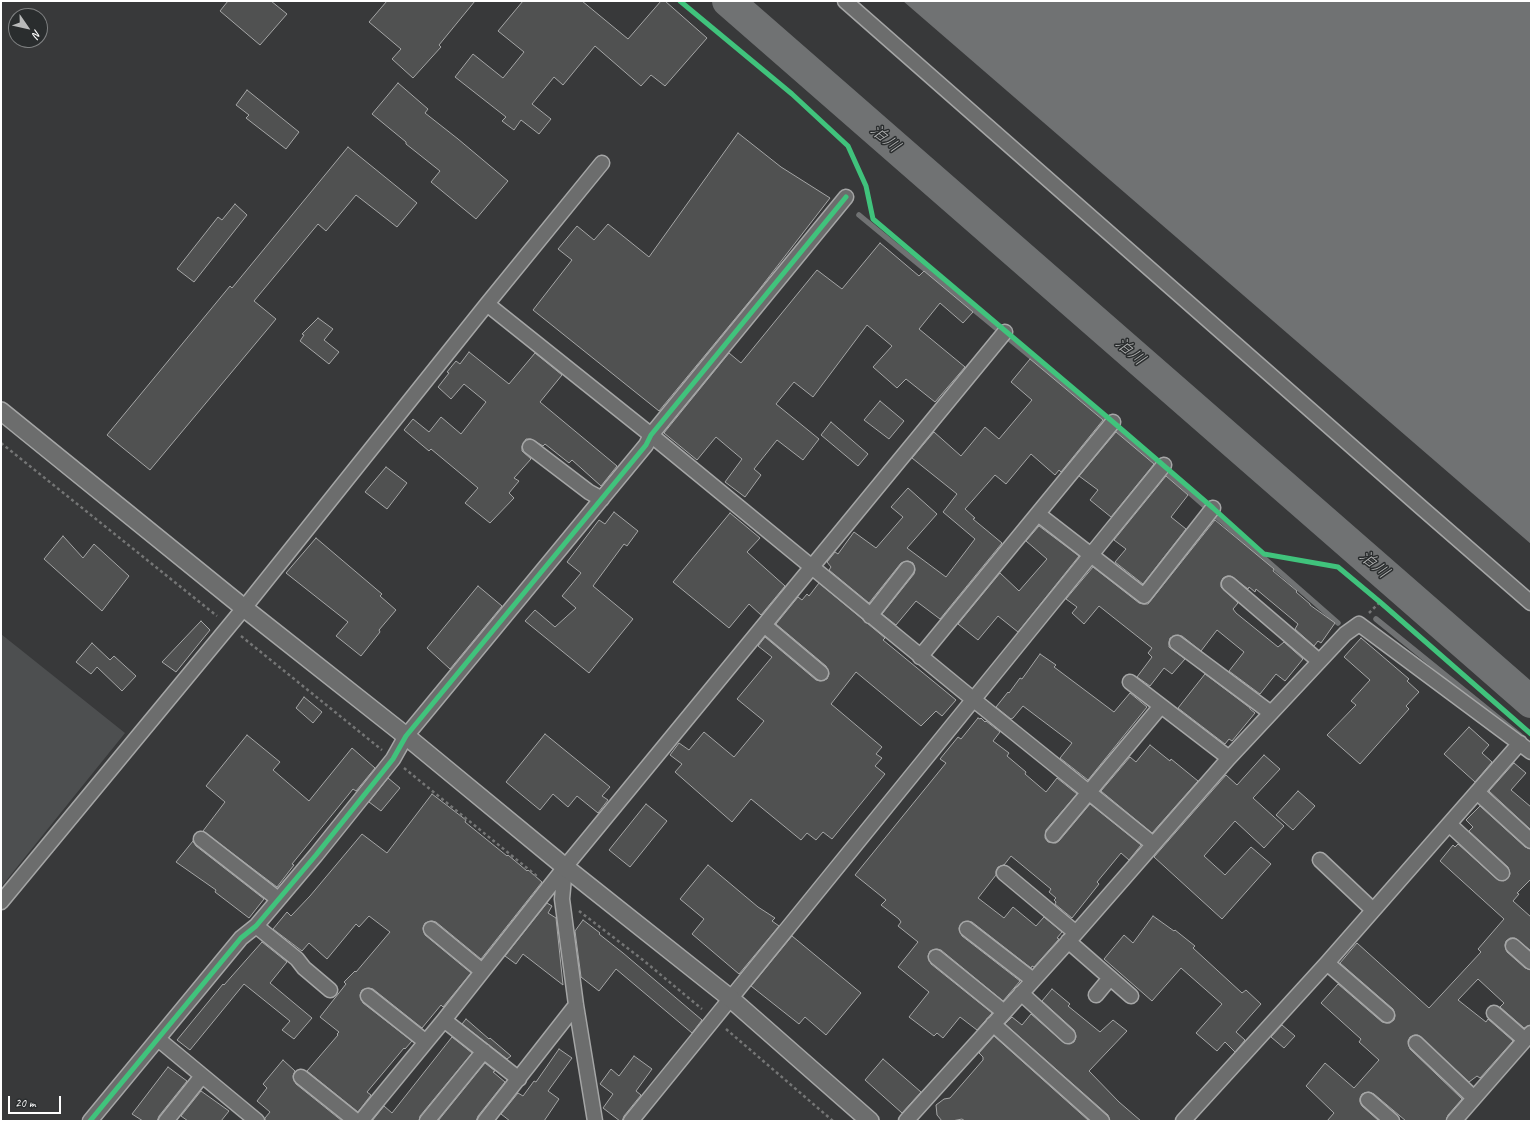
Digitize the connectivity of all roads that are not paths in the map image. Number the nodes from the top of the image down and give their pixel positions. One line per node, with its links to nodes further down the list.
1 (845, 1): 18 (street)
2 (602, 163): 4 (street)
3 (846, 198): 8 (street)
4 (487, 304): 8 (street); 19 (street)
5 (1005, 332): 15 (street)
6 (1, 412): 19 (street)
7 (1113, 422): 13 (street)
8 (651, 435): 11 (street); 15 (street)
9 (530, 447): 11 (street)
10 (1164, 465): 14 (street)
11 (602, 499): 30 (street)
12 (1213, 508): 14 (street)
13 (1038, 514): 14 (street); 23 (street)
14 (1092, 555): 27 (street)
15 (811, 568): 20 (street); 21 (street)
16 (907, 569): 20 (street)
17 (1229, 584): 24 (street)
18 (1531, 602)
19 (244, 608): 30 (street); 46 (street)
20 (870, 616): 23 (street)
21 (764, 625): 25 (street); 42 (street)
22 (1177, 643): 29 (street)
23 (920, 657): 27 (street)
24 (1319, 661): 29 (street); 31 (street)
25 (821, 673)
26 (1130, 682): 28 (street)
27 (974, 700): 34 (street); 64 (street)
28 (1161, 706): 33 (street); 34 (street)
29 (1271, 713): 33 (street)
30 (406, 736): 42 (street); 45 (street)
31 (1520, 743): 32 (street); 35 (street)
32 (1531, 752)
33 (1229, 758): 40 (street)
34 (1088, 792): 37 (street); 40 (street)
35 (1477, 792): 36 (street); 39 (street)
36 (1449, 824): 44 (street); 47 (street)
37 (1053, 835)
38 (201, 839): 45 (street)
39 (1531, 841)
40 (1153, 844): 51 (street)
41 (1320, 860): 47 (street)
42 (565, 867): 56 (street); 64 (street); 65 (street)
43 (1004, 874): 51 (street)
44 (1502, 874)
45 (278, 899): 48 (street)
46 (1, 902)
47 (1373, 910): 55 (street)
48 (256, 926): 59 (street); 73 (street)
49 (431, 929): 56 (street)
50 (966, 929): 58 (street)
51 (1072, 937): 57 (street); 58 (street)
52 (1513, 946): 54 (street)
53 (936, 957): 66 (street)
54 (1531, 962)
55 (1327, 963): 68 (street); 94 (street)
56 (482, 971): 69 (street)
57 (1110, 978): 61 (street); 63 (street)
58 (1033, 980): 60 (street)
59 (330, 990)
60 (1021, 993): 66 (street); 71 (street)
61 (1096, 995)
62 (368, 996): 74 (street)
63 (1131, 996)
64 (730, 998): 90 (street); 91 (street)
65 (576, 1005): 79 (street); 89 (street)
66 (1004, 1012): 70 (street)
67 (1494, 1013): 72 (street)
68 (1387, 1016)
69 (444, 1020): 74 (street); 76 (street)
70 (993, 1024): 92 (street); 93 (street)
71 (1068, 1036)
72 (1528, 1036): 80 (street)
73 (158, 1039): 77 (street); 82 (street)
74 (426, 1042): 86 (street)
75 (1416, 1043): 80 (street)
76 (484, 1051): 79 (street); 87 (street)
77 (202, 1076): 83 (street); 84 (street)
78 (301, 1077): 85 (street)
79 (519, 1079): 88 (street)
80 (1474, 1098): 96 (street)
81 (1368, 1100): 95 (street)
82 (90, 1121)
83 (166, 1121)
84 (257, 1121)
85 (356, 1121)
86 (361, 1121)
87 (428, 1121)
88 (485, 1121)
89 (595, 1121)
90 (631, 1121)
91 (870, 1121)
92 (906, 1121)
93 (1102, 1121)
94 (1183, 1121)
95 (1392, 1121)
96 (1454, 1121)

